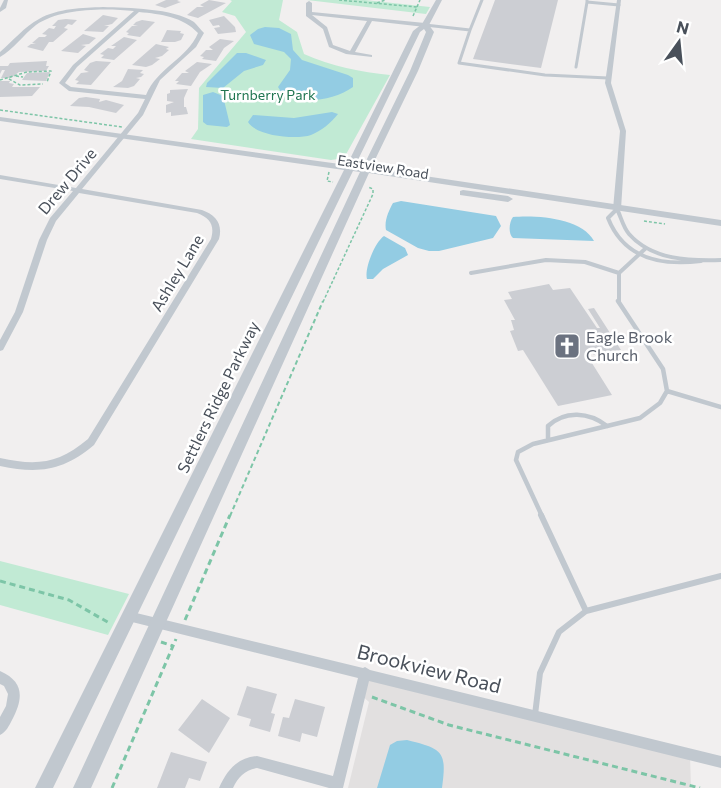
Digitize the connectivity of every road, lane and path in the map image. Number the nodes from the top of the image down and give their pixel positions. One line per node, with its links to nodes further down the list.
1 (6, 0): 12 (street)
2 (339, 0): 10 (path)
3 (385, 0): 10 (path)
4 (420, 0): 11 (path)
5 (439, 0): 17 (street, Settlers Ridge Parkway)
6 (482, 0): 18 (lane)
7 (587, 1): 9 (lane); 22 (lane)
8 (309, 3): 14 (street)
9 (619, 3): 24 (street)
10 (374, 4): 11 (path)
11 (417, 7): 16 (path)
12 (0, 10)
13 (138, 10): 20 (street); 31 (street, Drew Drive); 31 (street)
14 (308, 13): 15 (street); 19 (street)
15 (371, 19): 17 (street); 19 (street)
16 (411, 21)
17 (425, 25): 18 (lane); 36 (street, Settlers Ridge Parkway); 37 (street, Settlers Ridge Parkway)
18 (470, 30): 24 (lane)
19 (352, 53): 21 (street)
20 (0, 55)
21 (370, 56)
22 (576, 67)
23 (23, 77): 25 (path)
24 (608, 78): 41 (street)
25 (13, 79): 26 (path); 27 (path); 28 (path)
26 (0, 80)
27 (47, 82)
28 (16, 84): 29 (path); 30 (path)
29 (43, 84)
30 (14, 87)
31 (147, 97): 35 (street, Drew Drive)
32 (0, 110): 34 (path)
33 (0, 119): 35 (street, Eastview Road)
34 (118, 126)
35 (123, 137): 36 (street, Eastview Road); 40 (street, Drew Drive)
36 (348, 172): 37 (street, Eastview Road); 59 (street, Settlers Ridge Parkway)
37 (364, 174): 41 (street, Eastview Road); 61 (street, Settlers Ridge Parkway)
38 (0, 177): 40 (street, Ashley Lane)
39 (372, 188): 57 (path)
40 (78, 190): 49 (street, Drew Drive); 54 (street, Ashley Lane)
41 (616, 209): 42 (street, Eastview Road); 43 (lane); 44 (lane)
42 (721, 223)
43 (646, 248): 44 (lane); 46 (lane)
44 (639, 254): 46 (lane); 48 (lane)
45 (721, 260): 46 (lane)
46 (701, 261)
47 (471, 273): 48 (lane)
48 (619, 273): 50 (lane)
49 (0, 348)
50 (667, 391): 51 (lane); 52 (lane)
51 (721, 407)
52 (607, 426): 53 (lane); 53 (lane)
53 (548, 440): 58 (lane)
54 (0, 462)
55 (721, 576): 58 (lane)
56 (0, 581): 60 (path)
57 (189, 610)
58 (586, 611): 66 (lane)
59 (128, 616): 61 (street, Brookview Road); 70 (street, Settlers Ridge Parkway)
60 (103, 621)
61 (157, 623): 63 (street, Brookview Road); 71 (street, Settlers Ridge Parkway)
62 (173, 646): 72 (path)
63 (365, 673): 65 (street); 66 (street, Brookview Road)
64 (0, 677): 67 (street)
65 (360, 694): 69 (street); 74 (path)
66 (535, 715): 68 (street, Brookview Road)
67 (0, 729)
68 (721, 762)
69 (338, 786): 73 (street)
70 (44, 788)
71 (82, 788)
72 (112, 788)
73 (226, 788)
74 (700, 788)

